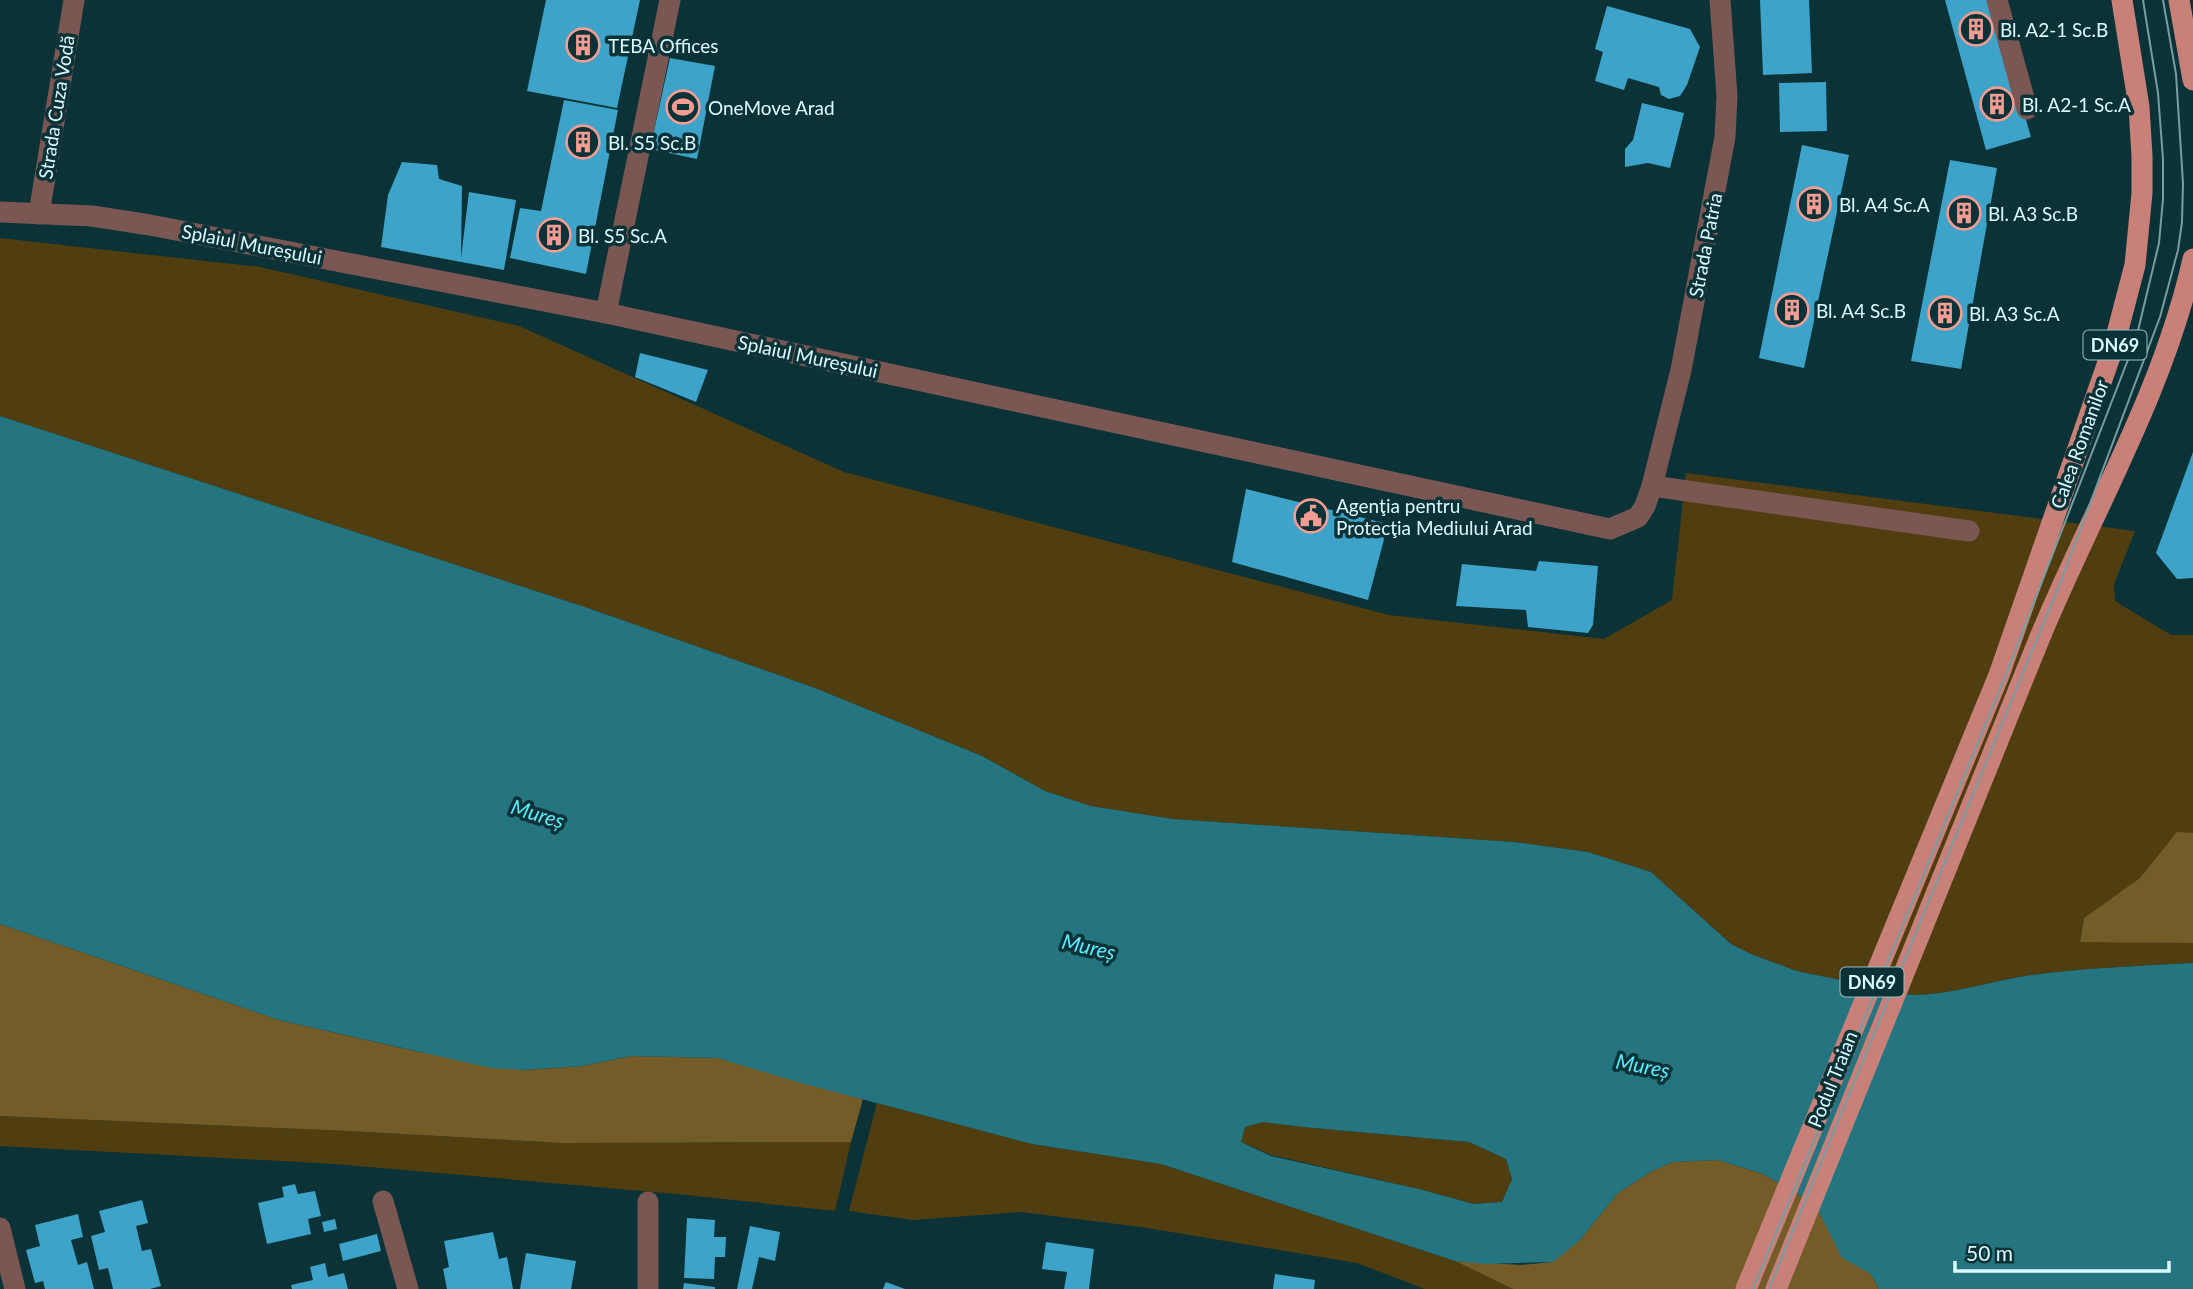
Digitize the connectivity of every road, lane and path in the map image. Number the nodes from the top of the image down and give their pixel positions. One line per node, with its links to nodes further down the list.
1 (74, 0): 10 (street, Strada Cuza Vodă)
2 (670, 0): 12 (street)
3 (1720, 0): 13 (street, Strada Patria)
4 (1997, 0): 8 (street)
5 (2122, 0): 16 (main road, Calea Romanilor / DN69)
6 (2179, 0): 7 (main road)
7 (2193, 80)
8 (2027, 109)
9 (0, 212): 10 (street, Splaiul Mureșului)
10 (39, 214): 12 (street, Splaiul Mureșului)
11 (2193, 259): 17 (main road, Calea Romanilor / DN69)
12 (606, 313): 14 (street, Splaiul Mureșului)
13 (1652, 486): 14 (street, Strada Patria); 15 (street)
14 (1610, 529)
15 (1969, 531)
16 (1998, 675): 24 (main road, Podul Traian / DN69)
17 (2021, 684): 25 (main road, Podul Traian / DN69)
18 (383, 1201): 22 (street)
19 (648, 1202): 23 (street)
20 (0, 1228): 21 (street)
21 (15, 1289)
22 (408, 1289)
23 (648, 1289)
24 (1745, 1289)
25 (1776, 1289)

